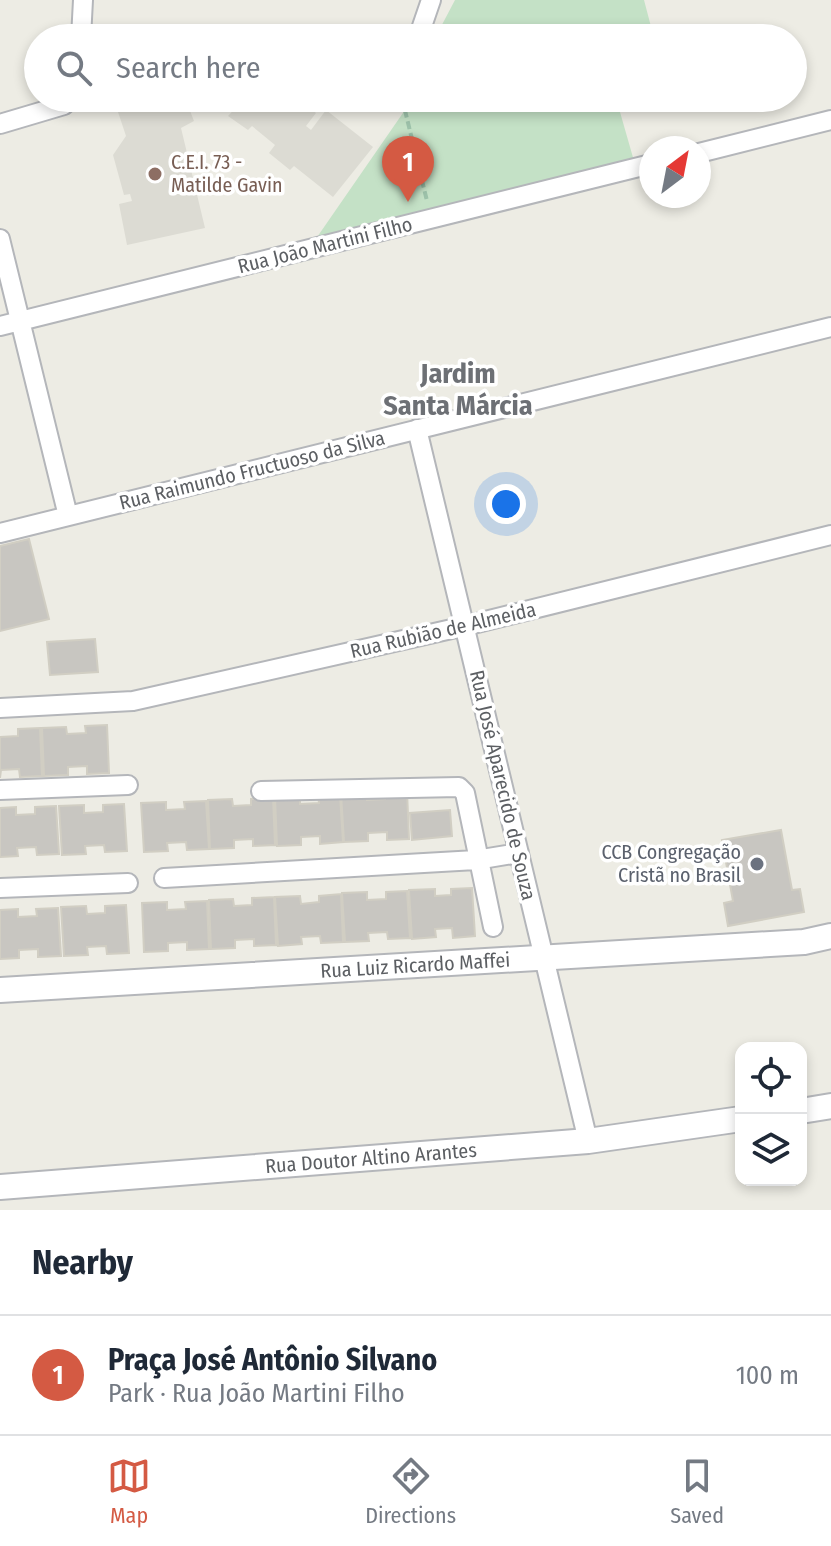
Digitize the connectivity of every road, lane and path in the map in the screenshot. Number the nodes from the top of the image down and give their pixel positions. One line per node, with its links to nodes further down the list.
1 (83, 0): 3 (street)
2 (431, 0): 4 (street)
3 (82, 24)
4 (423, 24)
5 (40, 112): 8 (street)
6 (405, 112): 11 (path)
7 (831, 120): 9 (street)
8 (0, 124)
9 (711, 150)
10 (639, 167): 11 (street, Rua João Martini Filho)
11 (431, 219): 13 (street, Rua João Martini Filho)
12 (0, 239): 13 (street)
13 (20, 321): 14 (street, Rua João Martini Filho); 17 (street)
14 (0, 326)
15 (831, 327): 16 (street, Rua Raimundo Fructuoso da Silva)
16 (417, 429): 17 (street, Rua Raimundo Fructuoso da Silva); 20 (street, Rua José Aparecido de Souza)
17 (68, 516): 18 (street, Rua Raimundo Fructuoso da Silva)
18 (0, 533)
19 (831, 535): 20 (street, Rua Rubião de Almeida)
20 (465, 626): 21 (street, Rua Rubião de Almeida); 25 (street, Rua José Aparecido de Souza)
21 (0, 708)
22 (128, 785): 23 (street)
23 (0, 790)
24 (261, 791): 26 (street)
25 (519, 853): 26 (street); 32 (street, Rua José Aparecido de Souza)
26 (476, 860): 27 (street); 30 (street)
27 (164, 878)
28 (128, 883): 29 (street)
29 (0, 888)
30 (493, 927)
31 (831, 936): 32 (street, Rua Luiz Ricardo Maffei)
32 (545, 959): 33 (street, Rua Luiz Ricardo Maffei); 37 (street, Rua José Aparecido de Souza)
33 (0, 990)
34 (831, 1106): 35 (street)
35 (807, 1110)
36 (735, 1120): 37 (street, Rua Doutor Altino Arantes)
37 (588, 1141): 38 (street, Rua Doutor Altino Arantes)
38 (0, 1187)

